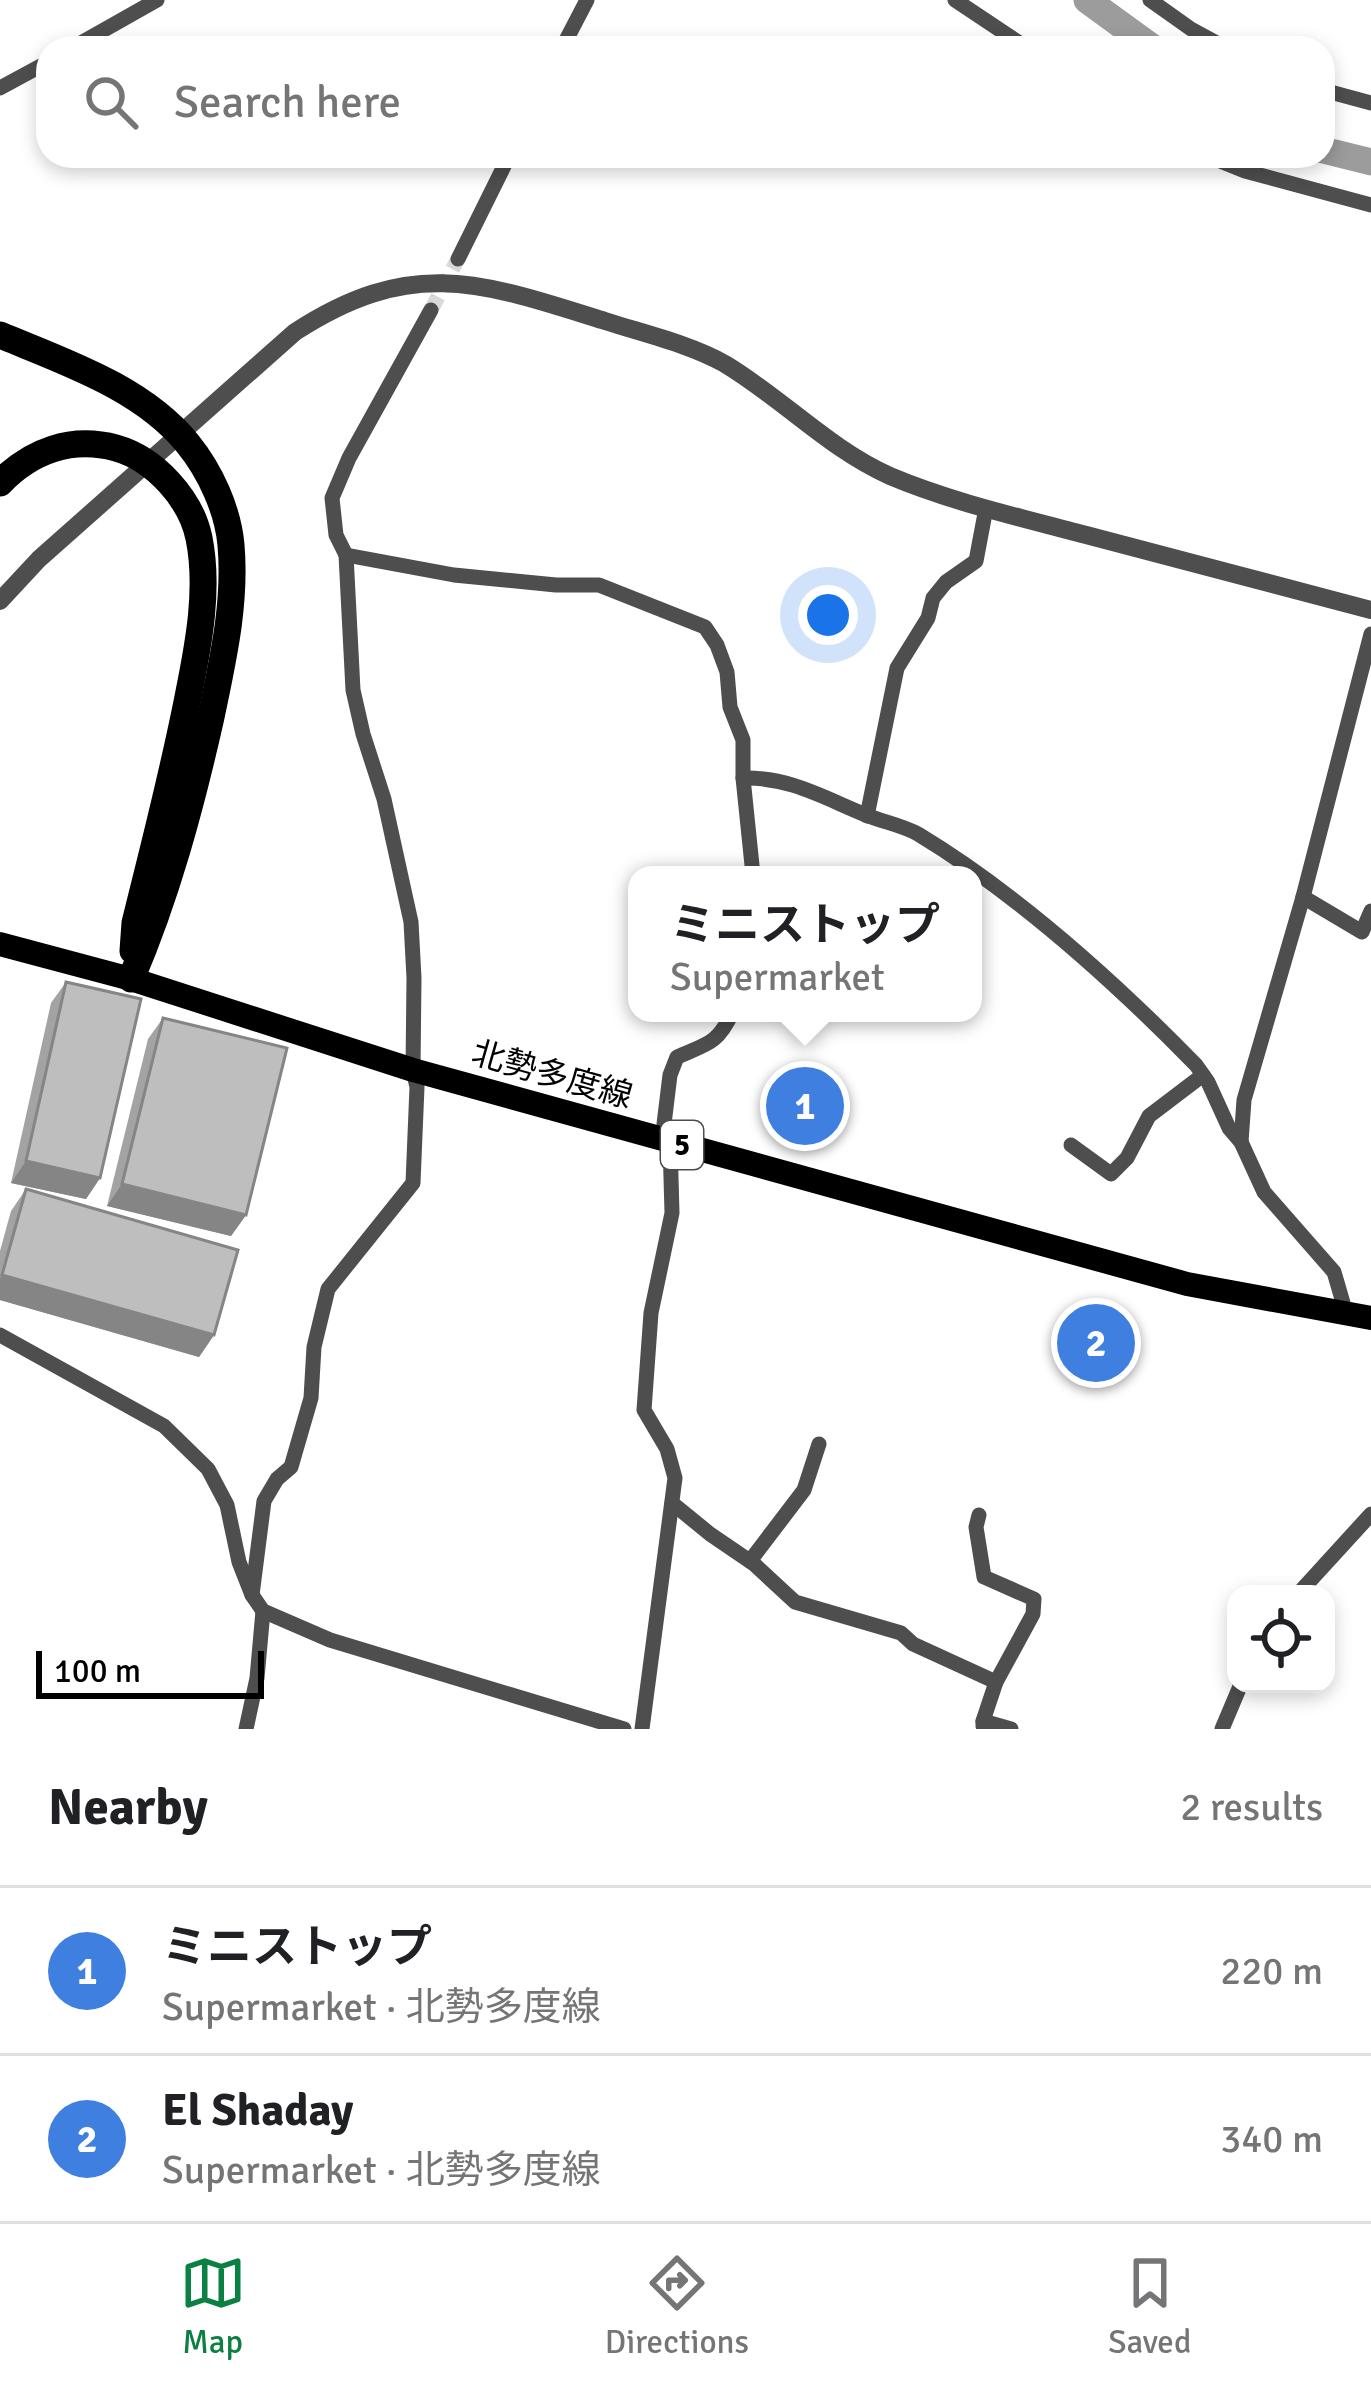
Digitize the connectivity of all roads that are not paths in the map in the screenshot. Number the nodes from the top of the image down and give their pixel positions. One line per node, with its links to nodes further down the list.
1 (157, 0): 5 (street)
2 (587, 0): 6 (street)
3 (955, 0): 7 (street)
4 (1150, 0): 8 (street)
5 (93, 36)
6 (568, 36)
7 (1009, 36)
8 (1204, 36)
9 (36, 68): 10 (street)
10 (0, 88)
11 (1335, 93): 12 (street)
12 (1371, 103)
13 (502, 168): 16 (street)
14 (1240, 168): 15 (street)
15 (1371, 205)
16 (458, 259)
17 (430, 310): 21 (street)
18 (0, 335): 33 (highway)
19 (0, 483): 33 (highway)
20 (986, 508): 22 (street); 23 (street); 26 (street)
21 (346, 555): 25 (street); 35 (street)
22 (0, 602)
23 (1371, 610)
24 (1371, 634): 30 (street)
25 (743, 778): 26 (street); 27 (street)
26 (867, 816): 28 (street)
27 (752, 866)
28 (963, 866)
29 (982, 879): 36 (street)
30 (1303, 897): 31 (street); 38 (street)
31 (1371, 911)
32 (0, 944): 33 (main road, 北勢多度線 / 5)
33 (130, 979): 35 (main road, 北勢多度線 / 5)
34 (727, 1022): 37 (street)
35 (413, 1070): 37 (main road, 北勢多度線 / 5); 48 (street)
36 (1203, 1075): 38 (street); 39 (street)
37 (670, 1142): 40 (main road, 北勢多度線 / 5); 43 (street)
38 (1241, 1142): 40 (street)
39 (1071, 1144)
40 (1358, 1315)
41 (0, 1335): 48 (street)
42 (819, 1444): 46 (street)
43 (672, 1503): 46 (street); 55 (street)
44 (1371, 1514): 47 (street)
45 (979, 1515): 50 (street)
46 (750, 1561): 50 (street)
47 (1306, 1585)
48 (252, 1595): 49 (street)
49 (263, 1611): 53 (street); 54 (street)
50 (995, 1682): 52 (street)
51 (1237, 1693): 57 (street)
52 (983, 1725): 56 (street)
53 (246, 1729)
54 (624, 1729)
55 (642, 1729)
56 (1012, 1729)
57 (1222, 1729)

